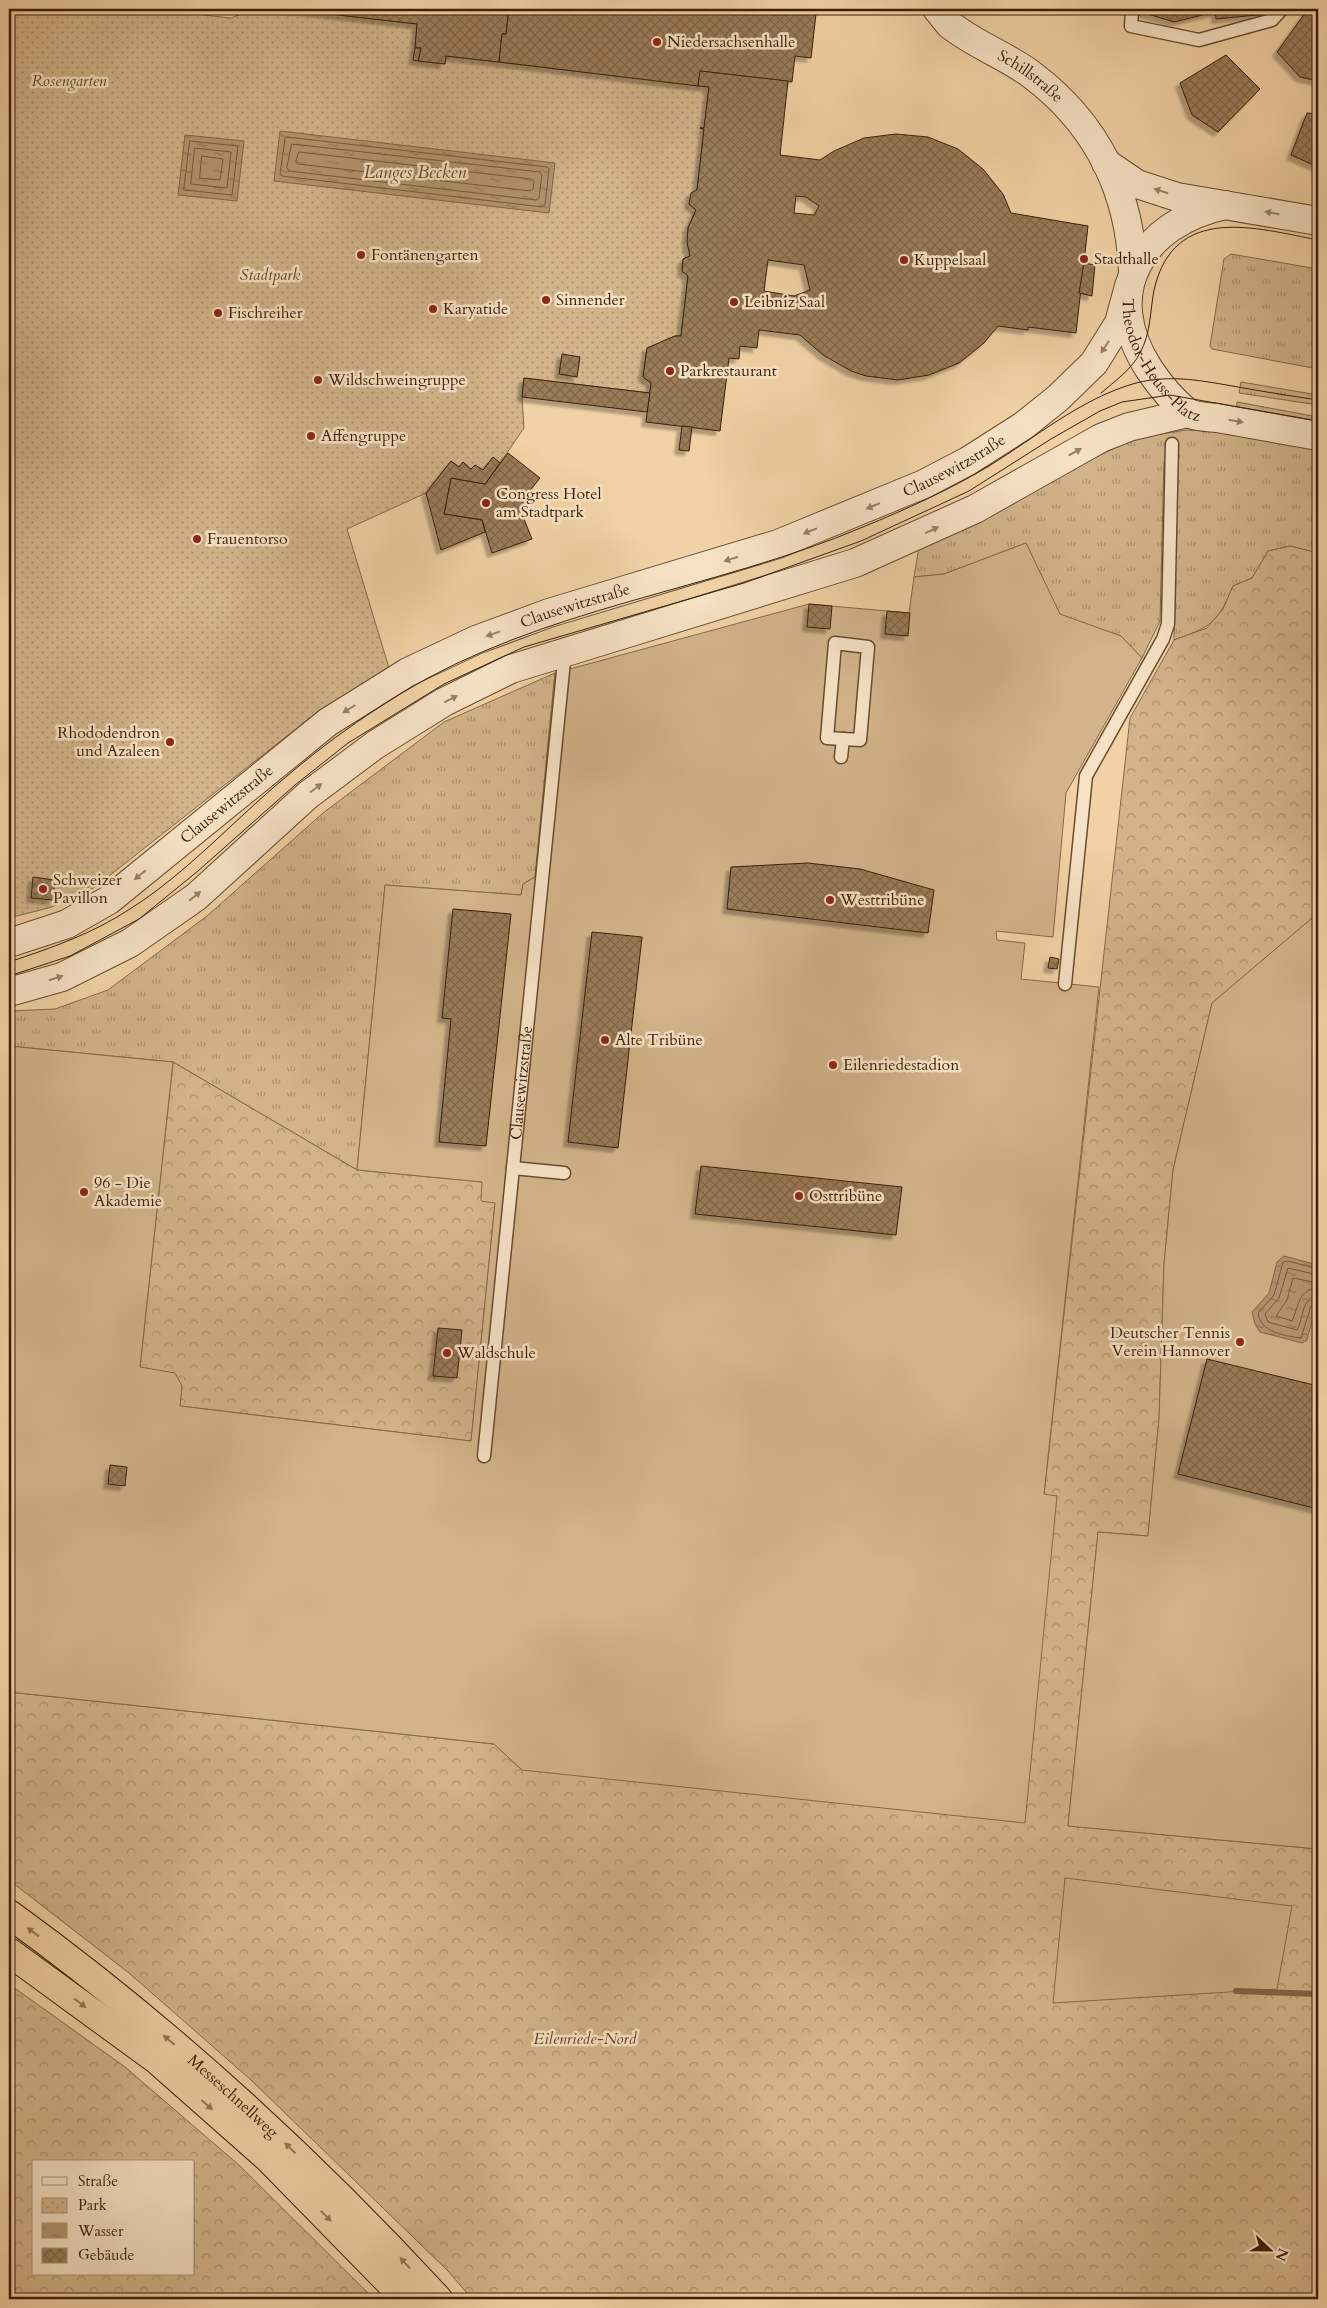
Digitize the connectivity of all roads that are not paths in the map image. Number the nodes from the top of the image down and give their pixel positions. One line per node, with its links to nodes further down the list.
1 (937, 9): 4 (street, Schillstraße)
2 (1132, 9): 3 (lane)
3 (1282, 9)
4 (1106, 163): 5 (street, Schillstraße, one-way to 4); 7 (street, Schillstraße)
5 (1225, 205): 6 (street, Theodor-Heuss-Platz, one-way to 5); 7 (street, Theodor-Heuss-Platz)
6 (1318, 221)
7 (1131, 279): 8 (street, Theodor-Heuss-Platz); 14 (street, Clausewitzstraße, one-way to 14)
8 (1188, 413): 9 (street, Theodor-Heuss-Platz, one-way to 9); 11 (street, one-way to 8)
9 (1318, 436)
10 (1172, 444): 15 (lane)
11 (565, 651): 16 (street, one-way to 11); 17 (lane, Clausewitzstraße)
12 (843, 739): 12 (lane); 13 (lane)
13 (841, 757)
14 (9, 942)
15 (1065, 984)
16 (9, 992)
17 (513, 1168): 18 (lane); 19 (lane, Clausewitzstraße)
18 (564, 1173)
19 (484, 1456)
20 (9, 1914): 23 (highway, Messeschnellweg, one-way to 20)
21 (9, 1952): 22 (highway, Messeschnellweg, one-way to 22)
22 (406, 2299)
23 (438, 2299)

